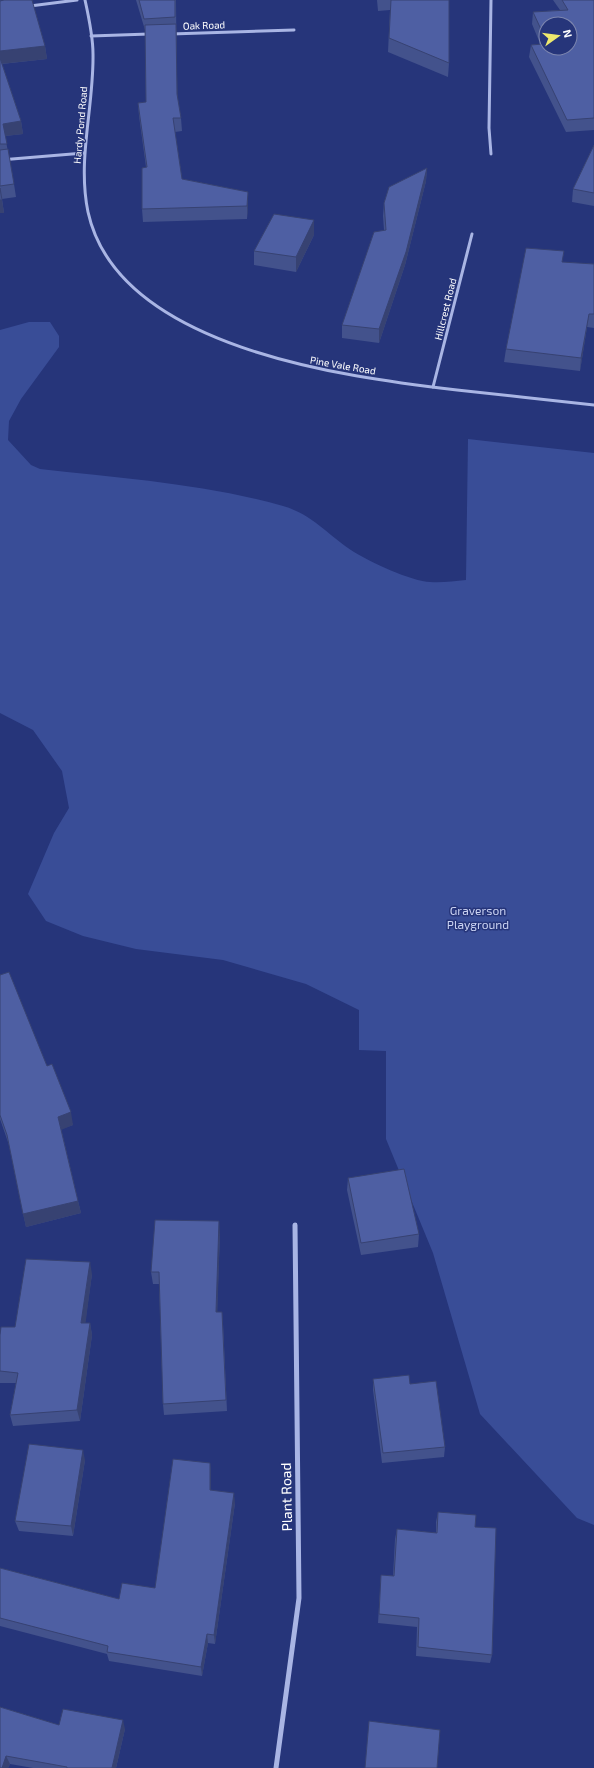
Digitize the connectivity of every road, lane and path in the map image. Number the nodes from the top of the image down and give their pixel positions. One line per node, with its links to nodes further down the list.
1 (77, 0): 4 (street)
2 (85, 0): 8 (street, Hardy Pond Road)
3 (491, 0): 10 (street)
4 (23, 7)
5 (294, 30): 7 (street, Oak Road)
6 (154, 34): 8 (street)
7 (169, 34)
8 (91, 36): 9 (street, Hardy Pond Road)
9 (84, 154): 11 (street); 13 (street, Hardy Pond Road)
10 (491, 154)
11 (0, 160)
12 (472, 234): 14 (street, Hillcrest Road)
13 (115, 269): 14 (street, Pine Vale Road)
14 (433, 387): 15 (street, Pine Vale Road)
15 (594, 405)
16 (295, 1225): 17 (street, Plant Road)
17 (276, 1768)

